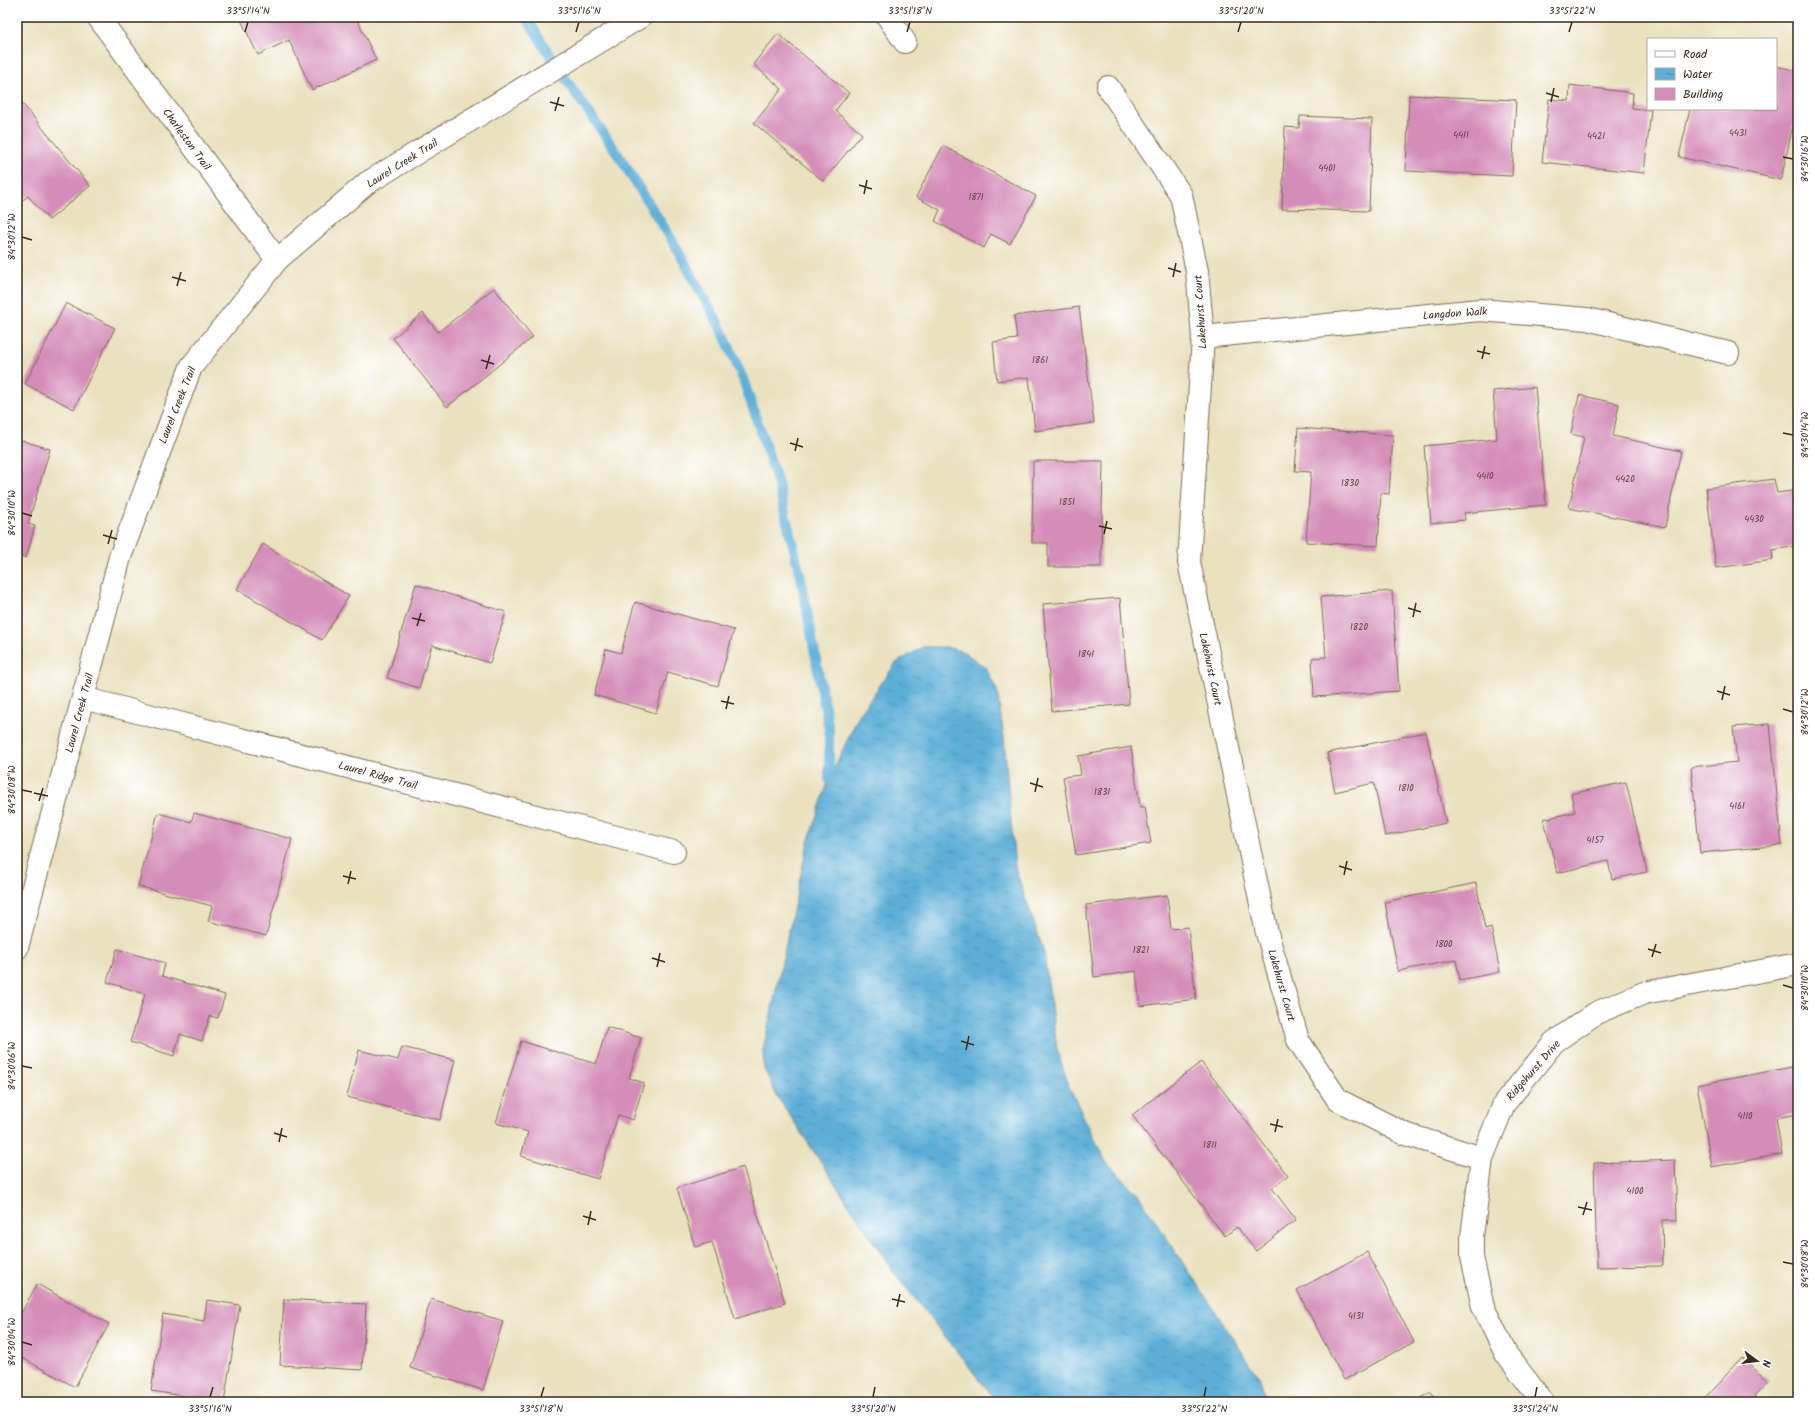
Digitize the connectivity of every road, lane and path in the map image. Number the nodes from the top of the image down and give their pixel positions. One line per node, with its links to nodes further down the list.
1 (98, 17): 6 (street, Charleston Trail)
2 (640, 17): 6 (street, Laurel Creek Trail)
3 (888, 17): 4 (street)
4 (905, 42)
5 (1108, 87): 7 (street, Lakehurst Court)
6 (277, 260): 9 (street, Laurel Creek Trail)
7 (1203, 337): 8 (street, Langdon Walk); 13 (street, Lakehurst Court)
8 (1728, 353)
9 (83, 698): 10 (street, Laurel Ridge Trail); 11 (street, Laurel Creek Trail)
10 (674, 852)
11 (17, 948)
12 (1798, 964): 13 (street, Ridgehurst Drive)
13 (1482, 1158): 14 (street, Ridgehurst Drive)
14 (1543, 1402)

